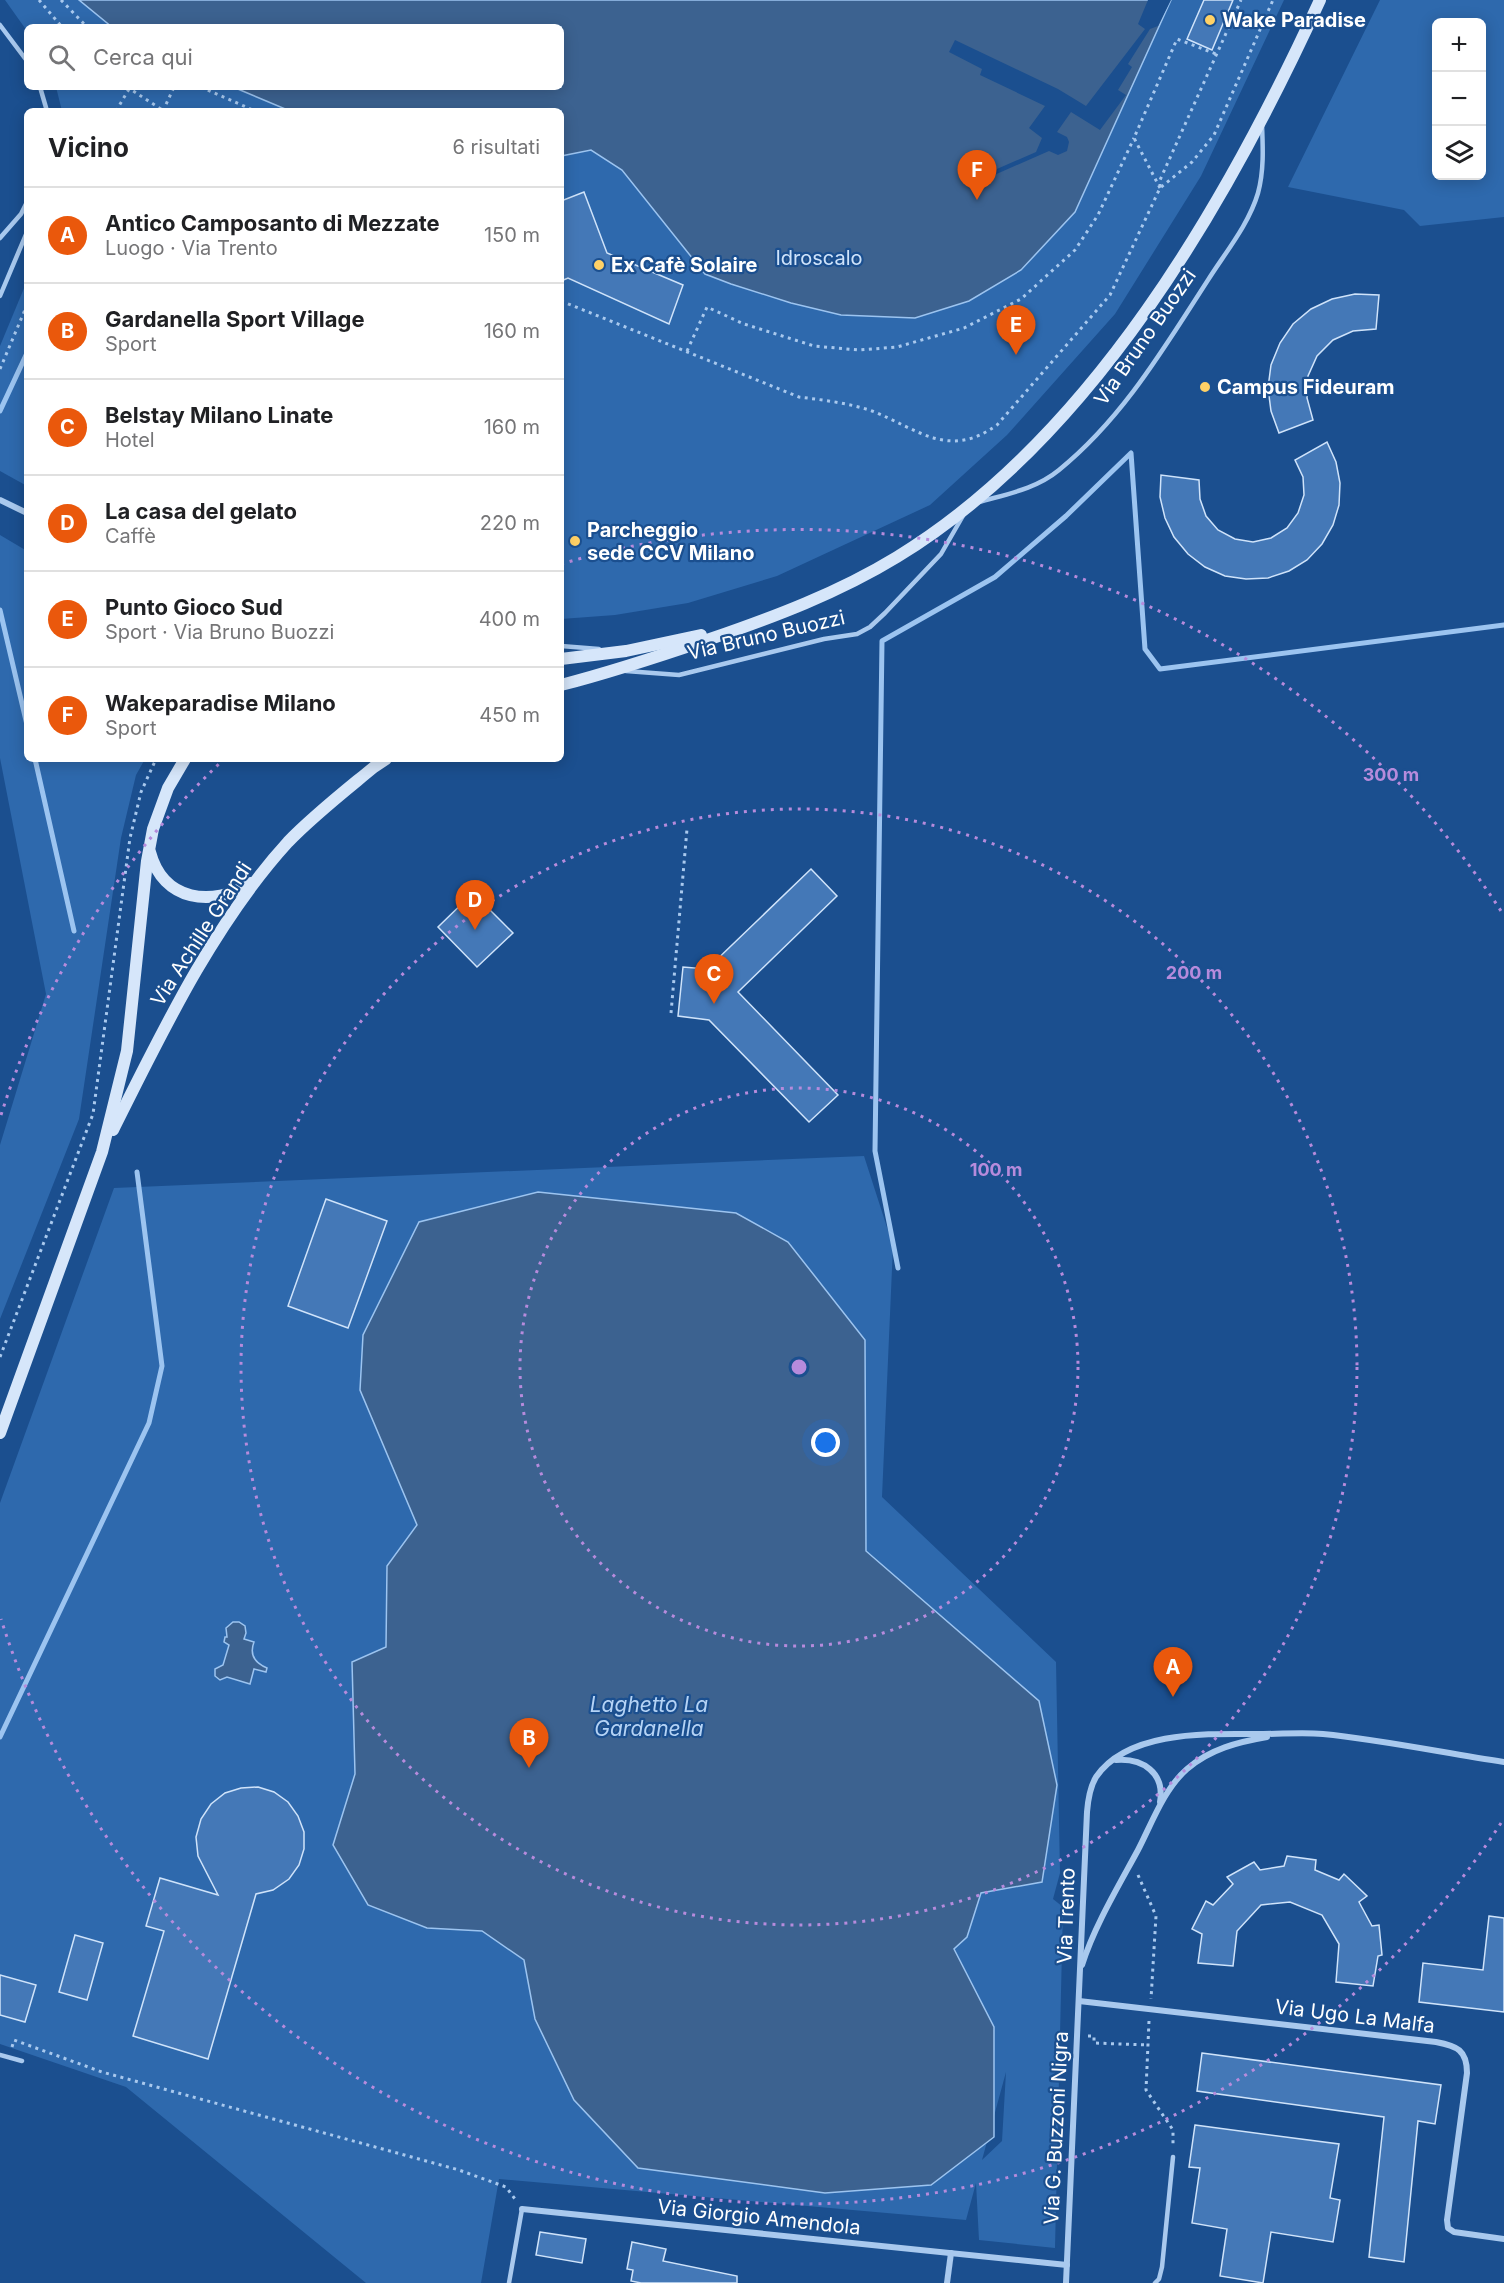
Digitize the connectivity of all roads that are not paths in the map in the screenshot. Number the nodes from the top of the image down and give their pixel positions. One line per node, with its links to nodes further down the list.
1 (1320, 0): 6 (main road, Via Bruno Buozzi)
2 (0, 26): 3 (lane)
3 (24, 57)
4 (41, 90): 5 (lane)
5 (46, 108)
6 (1262, 119): 12 (main road, Via Bruno Buozzi); 12 (lane, Via Bruno Buozzi)
7 (24, 208): 8 (lane)
8 (0, 238)
9 (24, 239): 10 (lane)
10 (0, 296)
11 (0, 500): 13 (street)
12 (969, 505): 14 (main road, Via Bruno Buozzi); 18 (lane, Via Bruno Buozzi)
13 (24, 512)
14 (752, 625): 16 (main road, Via Bruno Buozzi); 18 (main road, Via Bruno Buozzi)
15 (564, 646): 16 (lane)
16 (626, 651): 17 (main road, Via Bruno Buozzi)
17 (564, 659)
18 (620, 670): 19 (main road, Via Bruno Buozzi)
19 (564, 685)
20 (183, 762): 22 (main road, Via Achille Grandi)
21 (377, 763): 23 (main road, Via Achille Grandi)
22 (149, 848): 23 (main road); 24 (main road, Via Achille Grandi)
23 (257, 880): 24 (main road, Via Achille Grandi)
24 (102, 1152): 25 (main road, Via Achille Grandi)
25 (0, 1433)
26 (1281, 1734): 27 (street, Via Trento); 28 (street, Via Trento); 29 (street, Via Trento)
27 (1114, 1760): 29 (street); 30 (street, Via Trento)
28 (1504, 1762)
29 (1159, 1809): 30 (street, Via Trento)
30 (1080, 1974): 31 (street, Via G. Buzzoni Nigra)
31 (1078, 2001): 36 (street, Via Ugo La Malfa); 38 (street, Via G. Buzzoni Nigra)
32 (0, 2055): 33 (lane)
33 (22, 2061)
34 (1173, 2157): 42 (lane)
35 (522, 2209): 37 (street, Via Giorgio Amendola); 39 (lane)
36 (1504, 2239)
37 (951, 2253): 38 (street, Via Giorgio Amendola); 40 (street)
38 (1067, 2265): 41 (street, Via G. Buzzoni Nigra)
39 (509, 2283)
40 (946, 2283)
41 (1066, 2283)
42 (1155, 2283)

